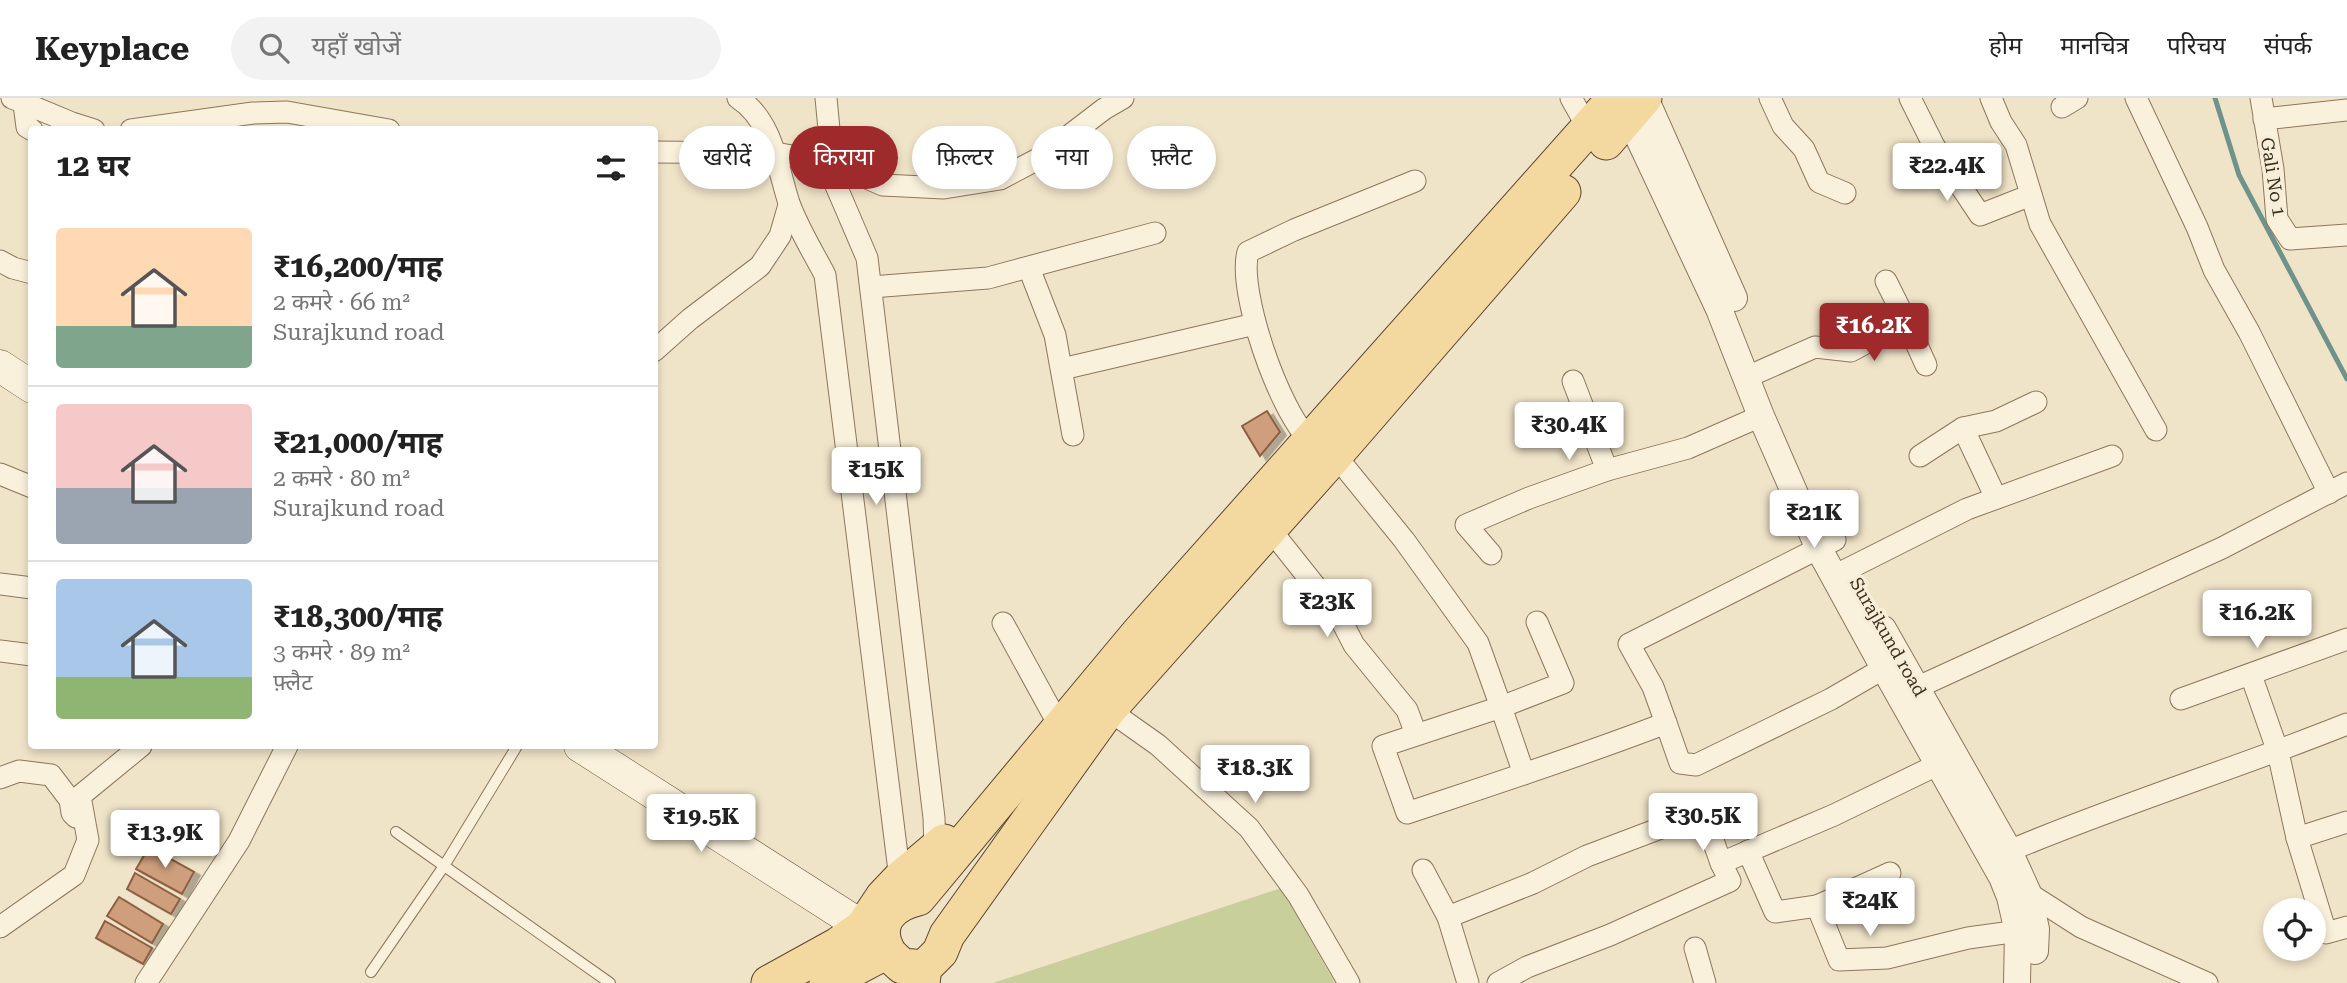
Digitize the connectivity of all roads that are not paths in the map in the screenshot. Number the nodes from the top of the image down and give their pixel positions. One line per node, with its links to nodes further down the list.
1 (738, 98): 18 (street)
2 (827, 98): 19 (street)
3 (1123, 98): 27 (street)
4 (1571, 98): 21 (street)
5 (1770, 98): 29 (street)
6 (1910, 98): 30 (street)
7 (1992, 98): 30 (street)
8 (2136, 98): 59 (street)
9 (18, 101): 15 (street); 20 (street)
10 (1630, 101): 21 (main road); 45 (street, Surajkund road); 53 (main road)
11 (253, 106): 14 (street); 16 (street)
12 (2262, 109): 13 (street); 33 (street, Gali No 1)
13 (2347, 110)
14 (286, 121): 17 (street)
15 (81, 126)
16 (151, 126)
17 (343, 126)
18 (762, 126)
19 (829, 126)
20 (28, 128)
21 (1588, 128): 53 (main road)
22 (658, 152): 23 (street)
23 (679, 152)
24 (775, 153): 25 (street); 31 (street)
25 (789, 155)
26 (1415, 181): 40 (street)
27 (898, 185)
28 (837, 189): 38 (street)
29 (1845, 193)
30 (2032, 195): 51 (street)
31 (789, 205): 41 (street); 102 (street)
32 (1155, 233): 35 (street)
33 (2347, 235)
34 (0, 261): 36 (street)
35 (1029, 268): 38 (street); 44 (street)
36 (28, 272)
37 (1886, 281): 39 (street)
38 (871, 287): 95 (street)
39 (1906, 321): 42 (street); 45 (street)
40 (1255, 324): 44 (street); 53 (street)
41 (658, 347)
42 (1926, 365)
43 (0, 366): 47 (main road)
44 (1062, 369): 52 (street)
45 (1755, 373): 49 (street, Surajkund road)
46 (1573, 381): 56 (street)
47 (28, 384)
48 (2036, 402): 50 (street)
49 (1770, 414): 56 (street); 62 (street, Surajkund road)
50 (1963, 428): 54 (street); 60 (street)
51 (2156, 430)
52 (1073, 435)
53 (1320, 450): 61 (main road); 76 (main road); 77 (street)
54 (1920, 456)
55 (2112, 456): 60 (street)
56 (1607, 470): 63 (street)
57 (0, 474): 58 (street)
58 (28, 485)
59 (2341, 489): 74 (street)
60 (1997, 498): 64 (street)
61 (1269, 527): 76 (main road); 81 (street)
62 (1827, 545): 64 (street, Surajkund road); 78 (street)
63 (1491, 554)
64 (1841, 573): 72 (street, Surajkund road)
65 (0, 584): 66 (street)
66 (28, 588)
67 (1537, 622): 77 (street)
68 (1003, 623): 80 (street)
69 (2347, 639): 73 (street)
70 (0, 651): 71 (street)
71 (28, 654)
72 (1891, 664): 74 (street, Surajkund road); 78 (street)
73 (2251, 675): 75 (street); 86 (street)
74 (1908, 691): 87 (street); 97 (street, Surajkund road)
75 (2181, 699)
76 (1098, 702): 80 (main road); 110 (main road); 117 (street)
77 (1501, 706): 81 (street); 88 (street)
78 (1666, 723): 88 (street)
79 (2347, 724): 86 (street)
80 (1060, 727): 90 (main road)
81 (1416, 734): 88 (street)
82 (137, 749): 92 (street)
83 (285, 749): 113 (street)
84 (515, 749): 99 (lane)
85 (585, 749): 110 (main road)
86 (2278, 752): 94 (street); 97 (street)
87 (1938, 764): 96 (street); 97 (street)
88 (1524, 774)
89 (0, 778): 92 (street)
90 (987, 818): 95 (main road); 110 (main road)
91 (2347, 822): 94 (street)
92 (85, 825): 106 (street)
93 (396, 832): 99 (lane)
94 (2297, 838): 107 (street)
95 (935, 850): 102 (main road)
96 (1748, 851): 98 (street); 104 (street)
97 (2001, 855): 103 (street, Surajkund road)
98 (1721, 863): 105 (street); 119 (street)
99 (444, 866): 111 (lane); 114 (lane)
100 (1423, 870): 105 (street)
101 (1890, 873): 104 (street)
102 (900, 879): 110 (main road)
103 (2019, 895): 108 (street, Surajkund road); 112 (street)
104 (1817, 906): 108 (street)
105 (1448, 917): 118 (street)
106 (0, 927)
107 (2347, 927)
108 (2027, 930): 121 (street); 122 (street, Surajkund road)
109 (1695, 948): 120 (street)
110 (905, 961): 115 (main road); 116 (main road)
111 (371, 972)
112 (2183, 978): 123 (street)
113 (146, 983)
114 (610, 983)
115 (769, 983)
116 (827, 983)
117 (1349, 983)
118 (1468, 983)
119 (1497, 983)
120 (1706, 983)
121 (2017, 983)
122 (2034, 983)
123 (2207, 983)

